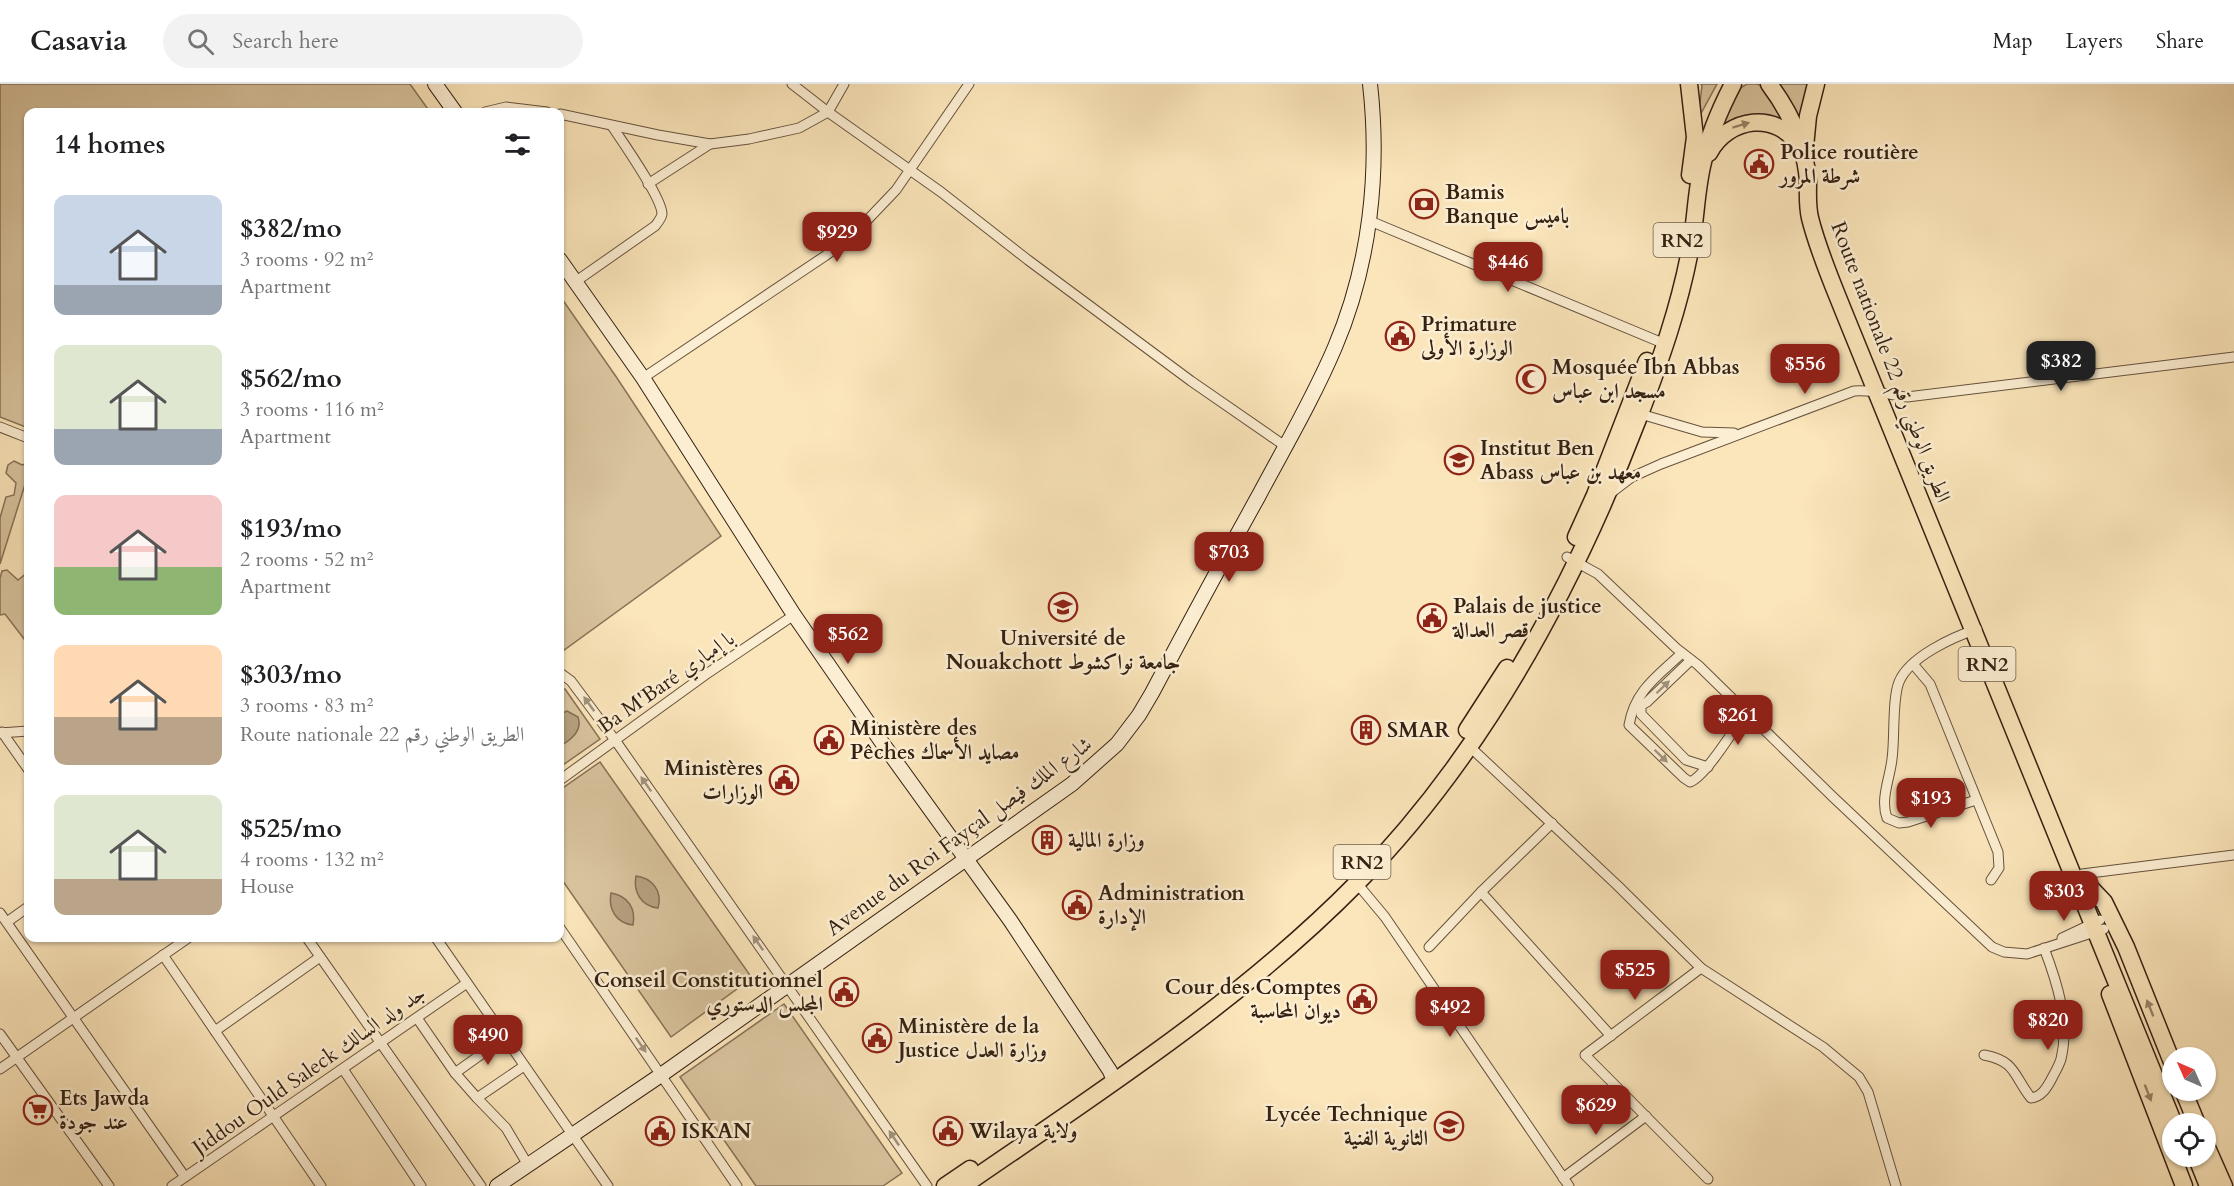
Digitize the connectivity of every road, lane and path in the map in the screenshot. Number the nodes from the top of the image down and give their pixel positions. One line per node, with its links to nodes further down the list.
1 (435, 84): 11 (street)
2 (792, 84): 12 (street)
3 (844, 84): 12 (street)
4 (969, 84): 19 (street)
5 (1370, 84): 21 (street, Avenue du Roi Fayçal شارع الملك فيصل)
6 (1689, 84): 15 (highway)
7 (1722, 84): 15 (highway, RN2)
8 (1733, 84): 18 (highway, RN2)
9 (1769, 84): 17 (highway, RN2)
10 (1816, 84): 17 (highway, RN2)
11 (452, 108)
12 (828, 112): 16 (street); 19 (street)
13 (564, 115): 14 (street)
14 (612, 126): 16 (street); 20 (street)
15 (1695, 137): 24 (highway, RN2)
16 (710, 144): 20 (street)
17 (1804, 160): 18 (highway, one-way to 17); 27 (highway, Route nationale 22 الطريق الوطني رقم / RN2)
18 (1702, 165): 24 (highway, RN2)
19 (911, 171): 26 (street); 32 (street)
20 (648, 184): 23 (street)
21 (1370, 221): 24 (street); 32 (street, Avenue du Roi Fayçal شارع الملك فيصل)
22 (564, 266): 23 (street)
23 (575, 282): 26 (street)
24 (1660, 343): 28 (highway, RN2)
25 (2234, 357): 27 (street)
26 (643, 378): 35 (street)
27 (1882, 393): 30 (street); 36 (highway, Route nationale 22 الطريق الوطني رقم / RN2)
28 (1634, 412): 30 (street); 33 (highway, RN2)
29 (0, 427): 31 (street)
30 (1740, 433): 33 (street)
31 (24, 436)
32 (1285, 446): 54 (street, Avenue du Roi Fayçal شارع الملك فيصل)
33 (1602, 495): 34 (highway, RN2)
34 (1572, 559): 37 (street); 47 (highway, RN2); 56 (highway, RN2)
35 (794, 615): 46 (street, Ba M'Baré با إمباري); 54 (street)
36 (1977, 629): 39 (street); 55 (highway, Route nationale 22 الطريق الوطني رقم / RN2); 62 (highway, Route nationale 22 الطريق الوطني رقم / RN2)
37 (1682, 652): 38 (street); 42 (street)
38 (1691, 660): 41 (street, one-way to 38); 43 (street)
39 (1913, 664): 51 (street); 51 (street)
40 (564, 677): 46 (street, one-way to 40)
41 (1641, 706): 42 (street); 49 (street)
42 (1632, 711): 49 (street, one-way to 49)
43 (1746, 712): 49 (street); 68 (street)
44 (24, 731): 45 (street)
45 (1, 732): 48 (street)
46 (615, 740): 50 (street, Ba M'Baré با إمباري); 73 (street, one-way to 46)
47 (1469, 746): 52 (street); 56 (highway, RN2)
48 (24, 764)
49 (1708, 767)
50 (564, 777)
51 (1976, 800): 57 (street)
52 (1552, 823): 58 (street); 71 (street)
53 (2234, 855): 55 (street)
54 (965, 860): 73 (street, Avenue du Roi Fayçal شارع الملك فيصل); 90 (street)
55 (2083, 878): 62 (highway, Route nationale 22 الطريق الوطني رقم / RN2); 85 (highway, one-way to 55)
56 (1354, 879): 90 (highway, RN2); 101 (street)
57 (1991, 880)
58 (1481, 891): 67 (street); 78 (street)
59 (24, 910): 61 (street)
60 (0, 913): 61 (street)
61 (7, 922): 74 (street)
62 (2099, 928): 68 (street); 86 (highway, Route nationale 22 الطريق الوطني رقم / RN2); 114 (highway, one-way to 114)
63 (564, 934): 89 (street, one-way to 89)
64 (182, 942): 69 (street)
65 (310, 942): 70 (street)
66 (439, 942): 72 (street)
67 (1429, 947)
68 (2047, 947): 81 (street)
69 (164, 955): 74 (street); 76 (street)
70 (321, 957): 76 (street); 80 (street)
71 (1701, 969): 78 (street); 113 (street)
72 (467, 983): 75 (street, Jiddou Ould Saleck جد ولد السالك); 79 (street)
73 (788, 986): 89 (street, Avenue du Roi Fayçal شارع الملك فيصل); 110 (street, one-way to 73)
74 (74, 1017): 82 (street); 99 (street)
75 (417, 1017): 80 (street, Jiddou Ould Saleck جد ولد السالك); 88 (street)
76 (215, 1031): 92 (street)
77 (0, 1034): 82 (street)
78 (1611, 1036): 93 (street)
79 (504, 1038): 83 (street); 88 (street)
80 (380, 1042): 84 (street, Jiddou Ould Saleck جد ولد السالك); 106 (street)
81 (1984, 1055)
82 (16, 1058): 87 (street); 102 (street)
83 (524, 1066): 91 (street); 94 (street)
84 (343, 1068): 92 (street, Jiddou Ould Saleck جد ولد السالك); 105 (street)
85 (2162, 1068)
86 (2162, 1069)
87 (0, 1070)
88 (455, 1073): 91 (street)
89 (661, 1075): 94 (street, Avenue du Roi Fayçal شارع الملك فيصل); 109 (street)
90 (1112, 1076): 111 (highway, RN2); 112 (highway, RN2)
91 (477, 1098): 95 (street)
92 (273, 1116): 99 (street, Jiddou Ould Saleck جد ولد السالك); 104 (street)
93 (1646, 1116): 100 (street); 101 (street)
94 (571, 1136): 95 (street, Avenue du Roi Fayçal شارع الملك فيصل); 108 (street)
95 (528, 1165): 107 (street, Avenue du Roi Fayçal شارع الملك فيصل)
96 (2191, 1167): 115 (highway)
97 (2200, 1167): 116 (highway)
98 (2216, 1167): 117 (highway)
99 (185, 1177): 103 (street, Jiddou Ould Saleck جد ولد السالك)
100 (1708, 1179)
101 (1566, 1182)
102 (109, 1186)
103 (172, 1186)
104 (321, 1186)
105 (421, 1186)
106 (481, 1186)
107 (497, 1186)
108 (608, 1186)
109 (737, 1186)
110 (927, 1186)
111 (945, 1186)
112 (963, 1186)
113 (1896, 1186)
114 (2184, 1186)
115 (2199, 1186)
116 (2208, 1186)
117 (2224, 1186)

